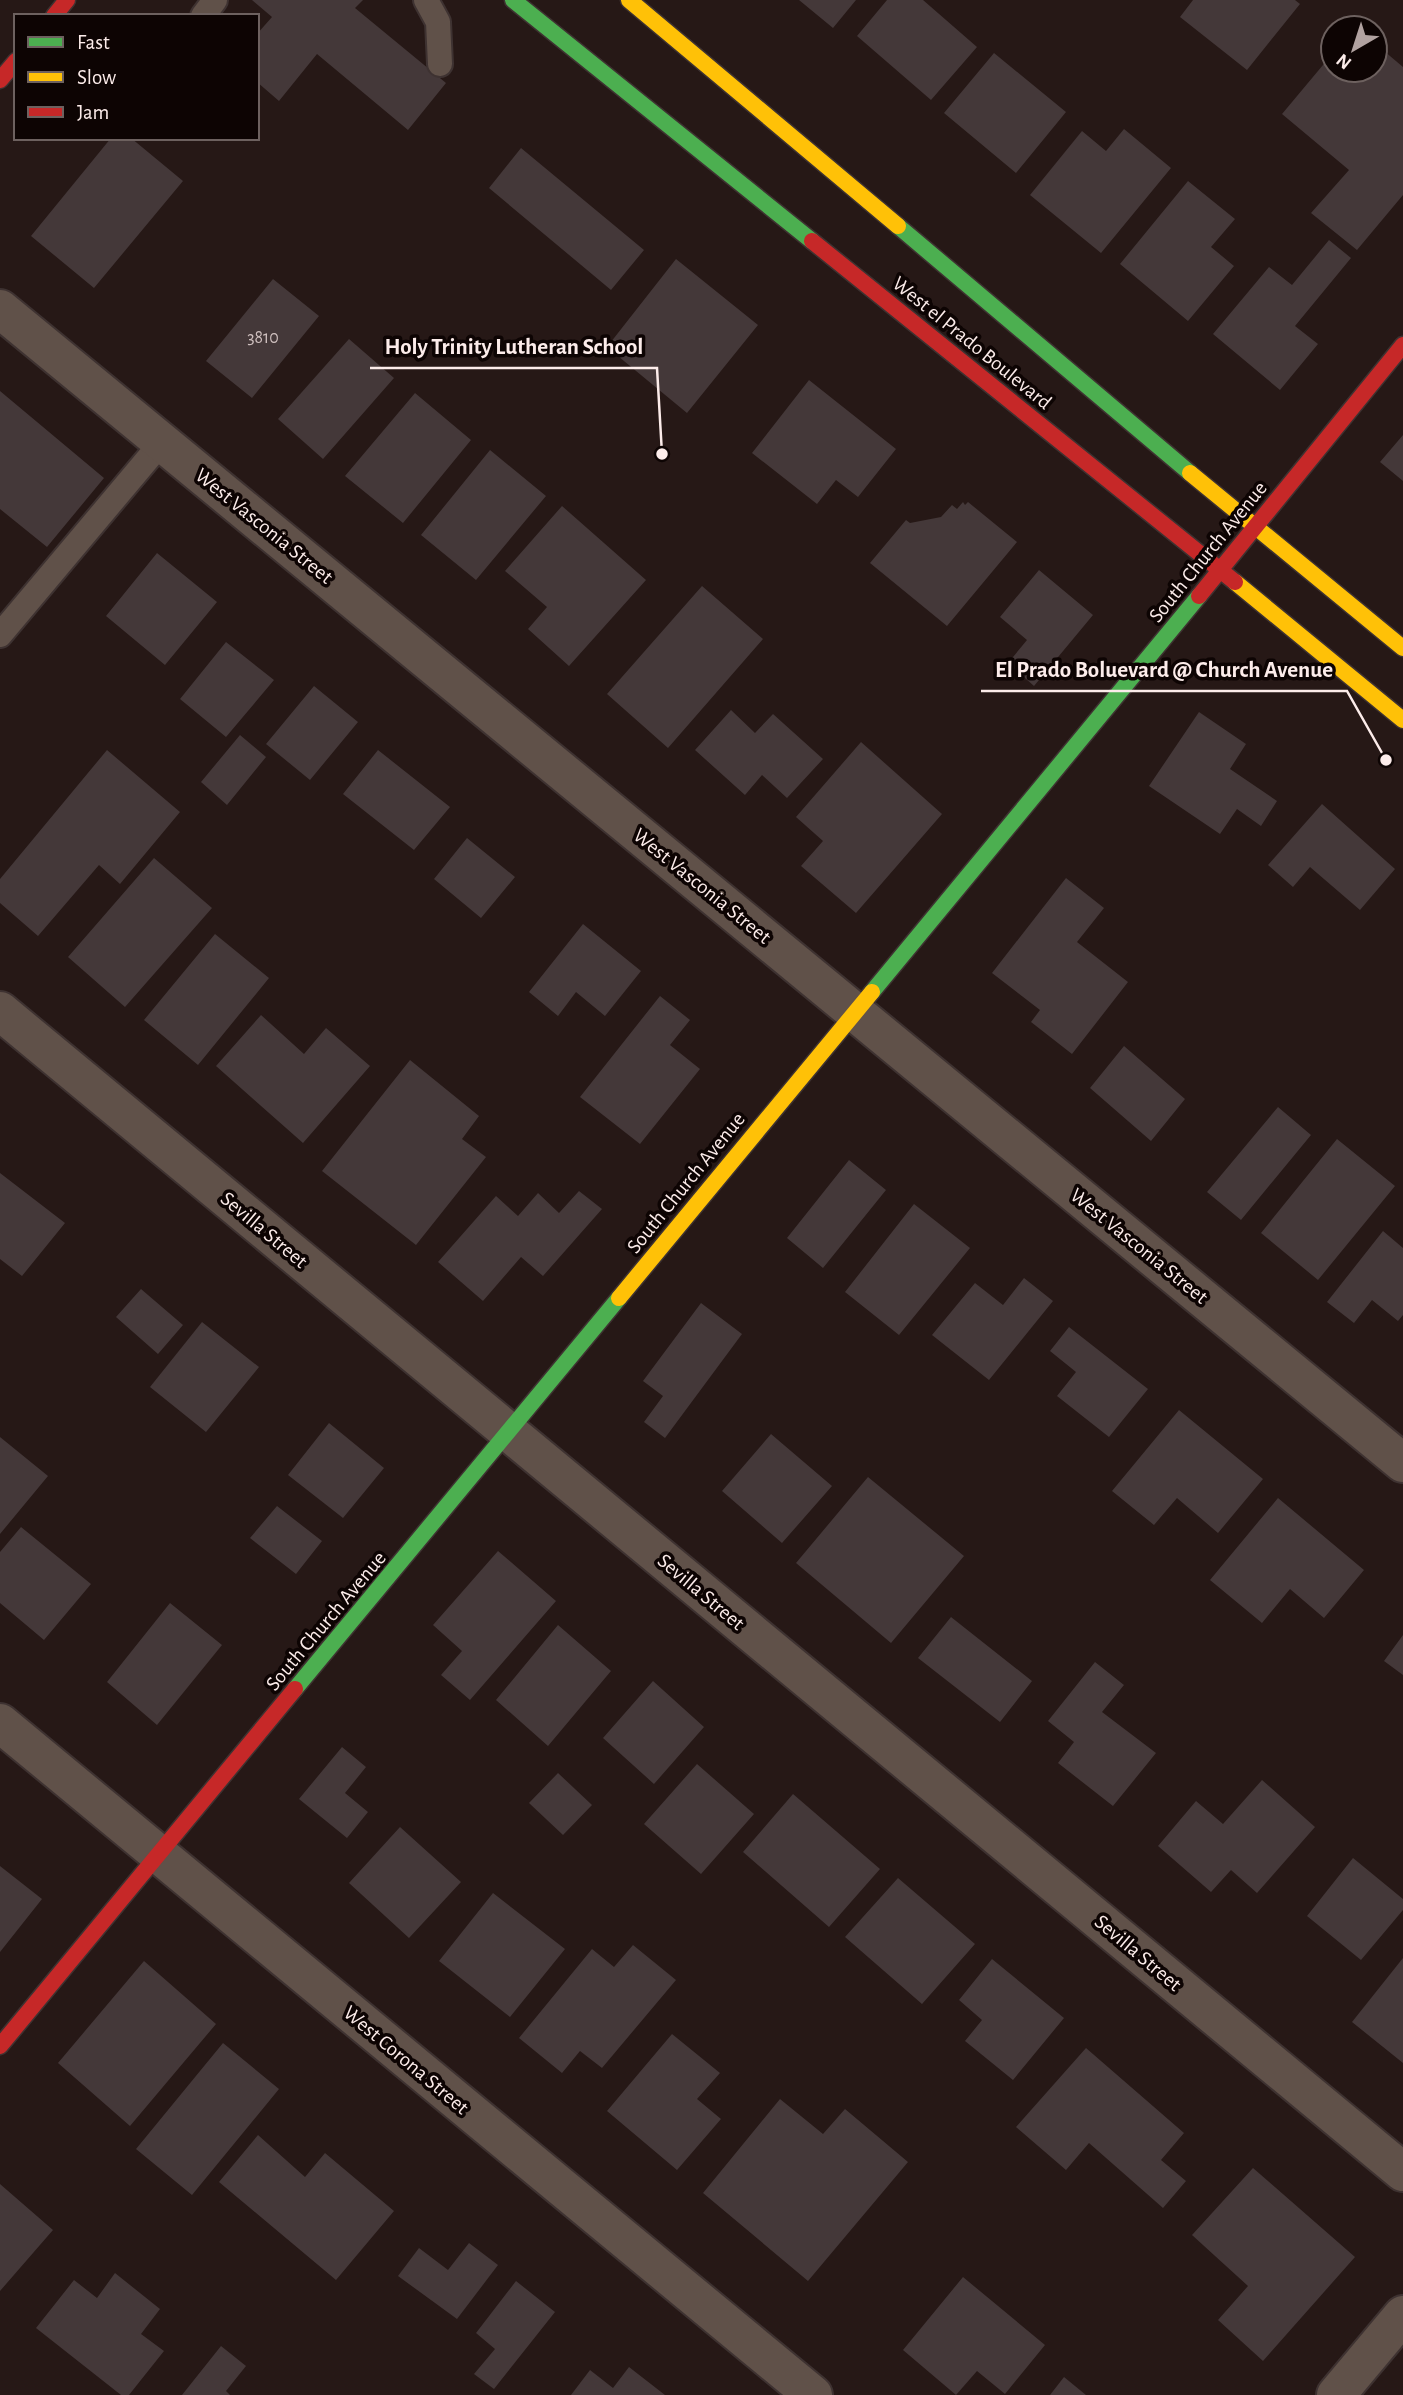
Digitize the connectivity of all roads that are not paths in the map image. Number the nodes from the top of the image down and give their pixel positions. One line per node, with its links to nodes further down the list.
1 (426, 0): 5 (lane)
2 (513, 0): 11 (street, West el Prado Boulevard)
3 (629, 0): 10 (street, West el Prado Boulevard)
4 (14, 63): 6 (street)
5 (440, 64)
6 (0, 80)
7 (0, 309): 9 (street, West Vasconia Street)
8 (1403, 345): 10 (street, South Church Avenue)
9 (162, 442): 12 (lane); 16 (street, West Vasconia Street)
10 (1255, 528): 11 (street, South Church Avenue); 13 (street, West el Prado Boulevard)
11 (1221, 570): 14 (street, West el Prado Boulevard); 16 (street, South Church Avenue)
12 (0, 635)
13 (1403, 648)
14 (1403, 720)
15 (0, 1010): 17 (street, Sevilla Street)
16 (854, 1012): 17 (street, South Church Avenue); 18 (street, West Vasconia Street)
17 (509, 1433): 20 (street, South Church Avenue); 22 (street, Sevilla Street)
18 (1403, 1464)
19 (0, 1723): 20 (street, West Corona Street)
20 (158, 1855): 21 (street, South Church Avenue); 24 (street, West Corona Street)
21 (0, 2046)
22 (1403, 2172)
23 (1403, 2315): 25 (street)
24 (813, 2395)
25 (1336, 2395)

